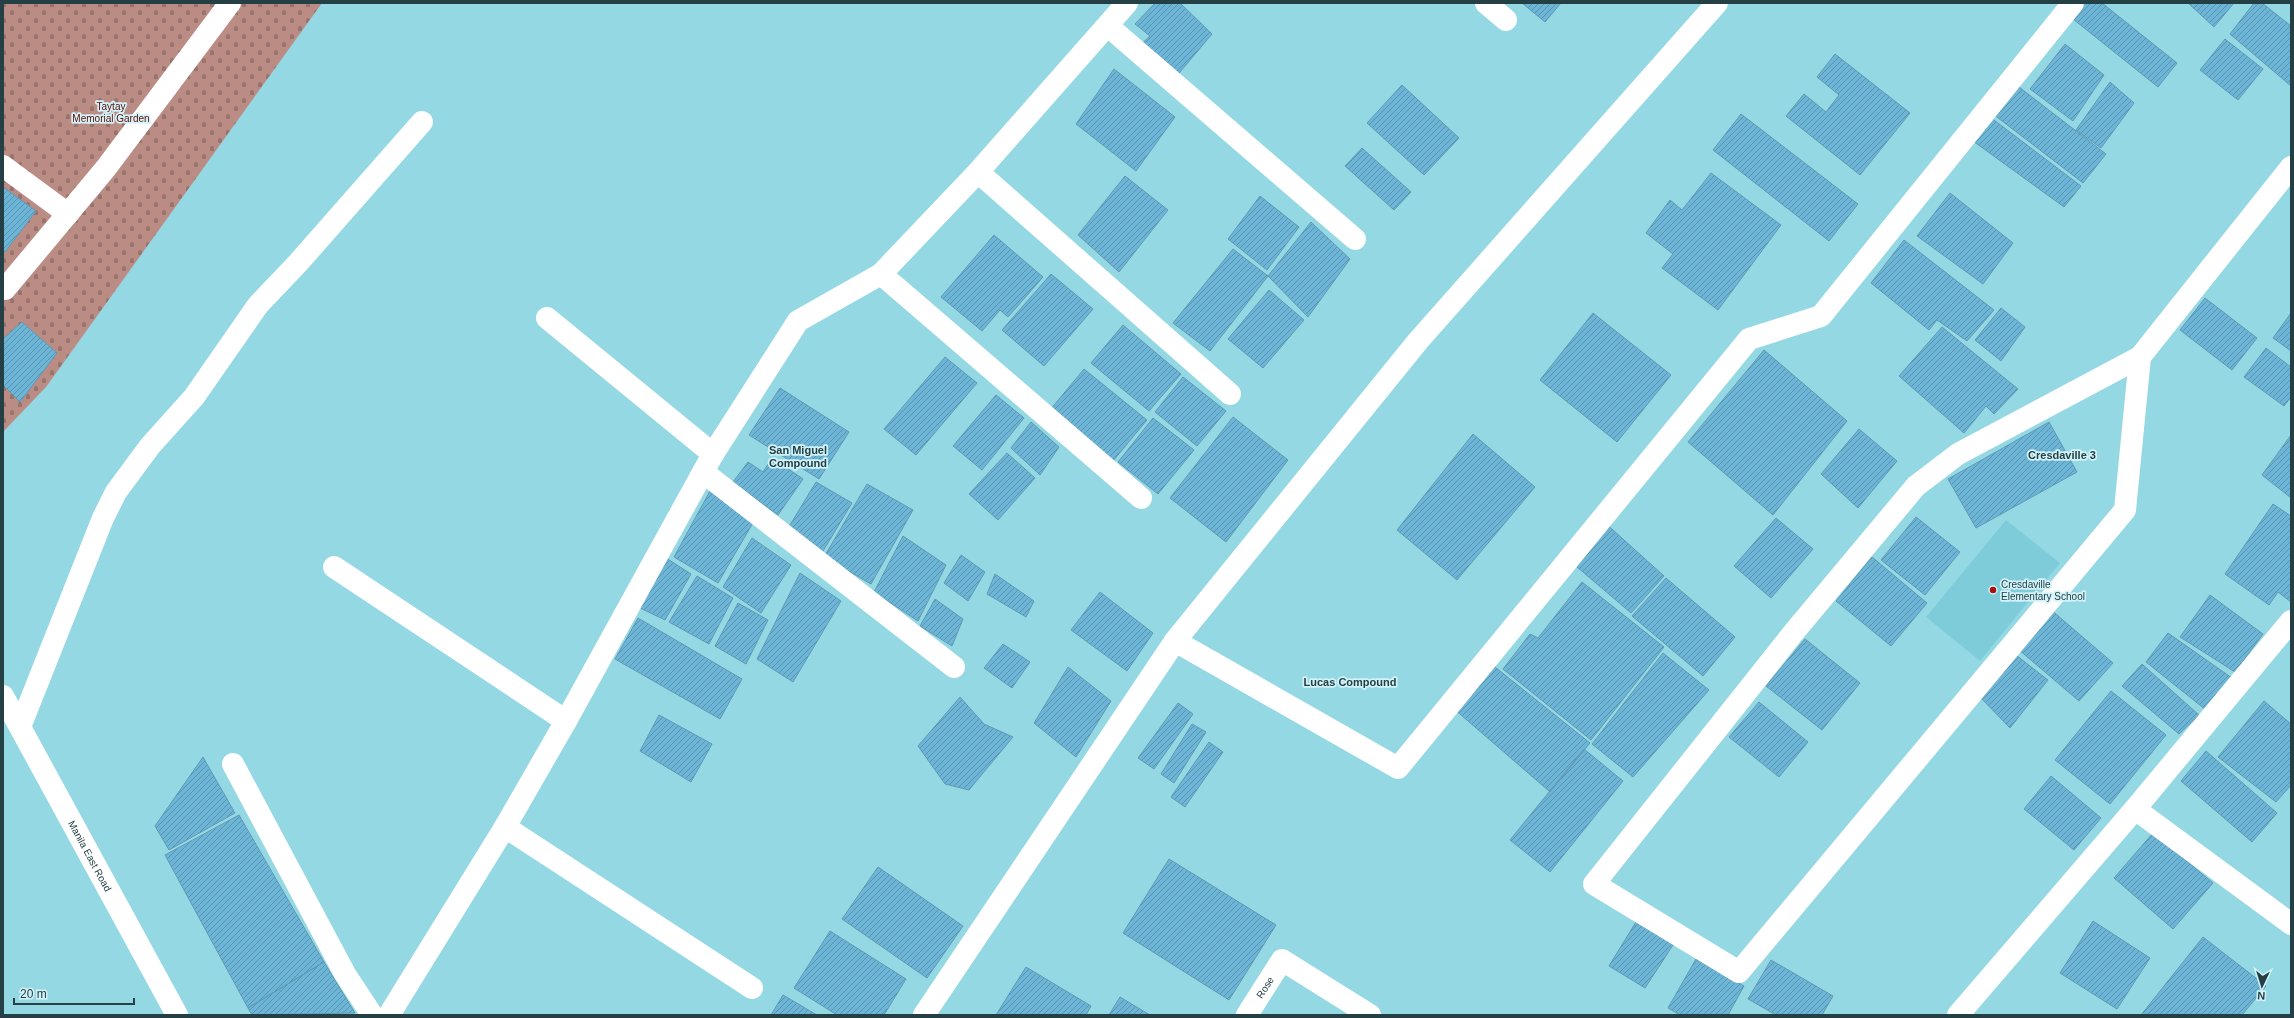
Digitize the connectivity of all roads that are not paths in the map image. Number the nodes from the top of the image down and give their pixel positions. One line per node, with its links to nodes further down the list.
1 (230, 3): 12 (street)
2 (1127, 3): 7 (street)
3 (1486, 3): 6 (street)
4 (1717, 3): 23 (street)
5 (2073, 3): 23 (street)
6 (1506, 20)
7 (1108, 26): 11 (street); 13 (street)
8 (422, 122): 27 (street)
9 (3, 166): 12 (street)
10 (2291, 167): 17 (street)
11 (978, 172): 14 (street); 18 (street)
12 (68, 214): 15 (street)
13 (1355, 239)
14 (881, 274): 19 (street); 20 (street)
15 (3, 287)
16 (548, 318): 19 (street)
17 (2140, 357): 17 (street)
18 (1230, 394)
19 (708, 463): 24 (street); 26 (street)
20 (1141, 498)
21 (334, 567): 26 (street)
22 (2291, 621): 29 (street)
23 (1175, 641): 36 (street)
24 (954, 667)
25 (3, 696): 27 (street, Manila East Road)
26 (566, 721): 30 (street)
27 (20, 726): 33 (street, Manila East Road)
28 (233, 764): 34 (street)
29 (2135, 809): 31 (street); 39 (street)
30 (505, 827): 32 (street); 35 (street)
31 (2291, 924)
32 (752, 988)
33 (177, 1015)
34 (372, 1015)
35 (390, 1015)
36 (924, 1015)
37 (1247, 1015): 38 (street, Rose)
38 (1370, 1015)
39 (1958, 1015)

